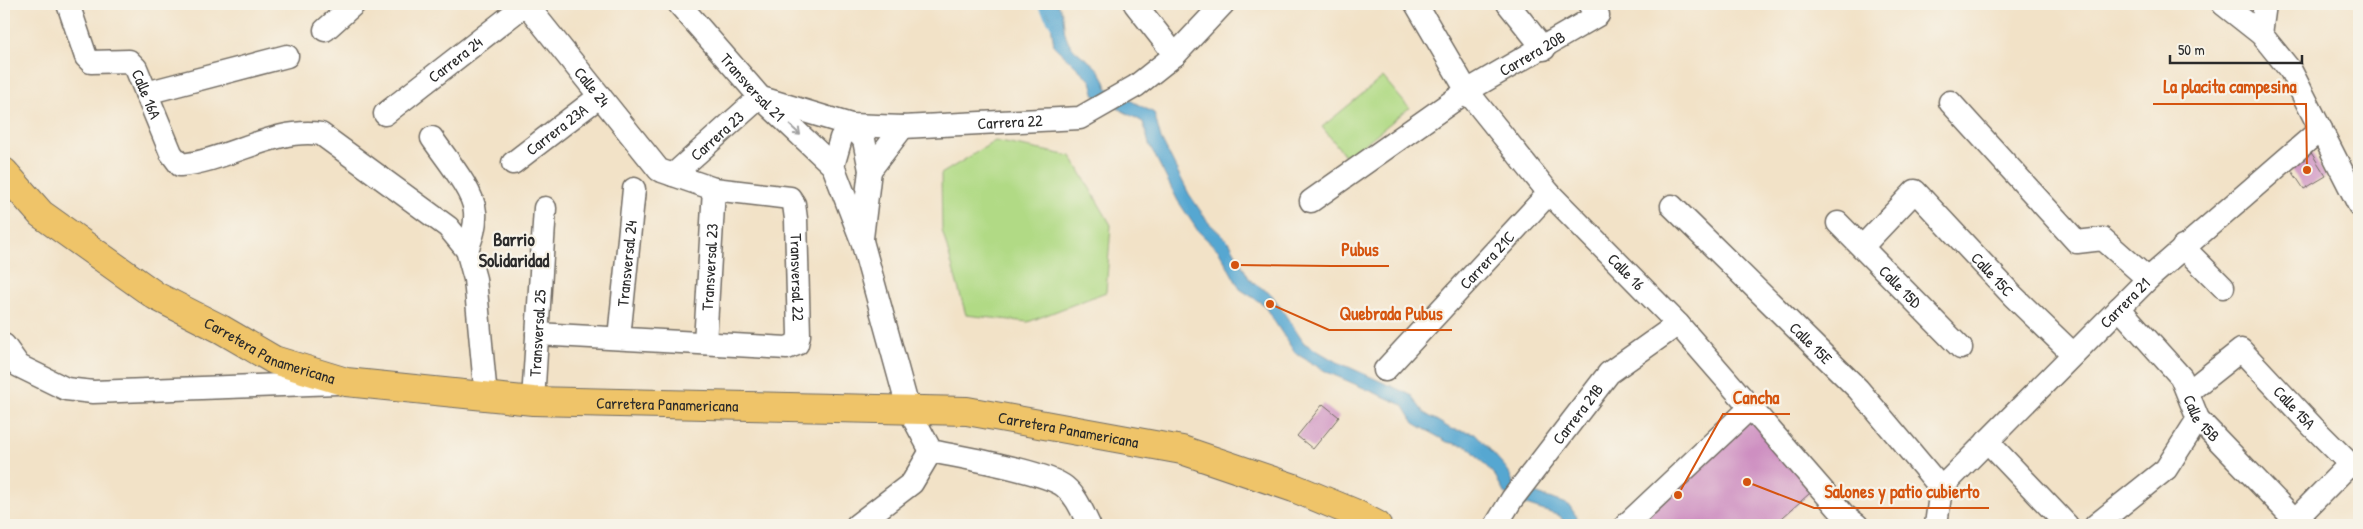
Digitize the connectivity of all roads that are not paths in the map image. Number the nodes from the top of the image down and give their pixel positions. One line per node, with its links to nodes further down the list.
1 (68, 4): 18 (street, Calle 16A)
2 (354, 4): 13 (street)
3 (526, 4): 19 (street, Calle 24); 22 (street, Carrera 24)
4 (680, 4): 20 (street, Transversal 21)
5 (1135, 4): 15 (street)
6 (1223, 4): 15 (street, Carrera 22)
7 (1416, 4): 17 (street, Calle 16)
8 (1508, 4): 14 (street)
9 (2223, 4): 12 (street)
10 (2265, 4): 12 (street)
11 (1594, 10): 14 (street, Carrera 20B)
12 (2250, 20): 25 (street)
13 (325, 30)
14 (1544, 49): 17 (street, Carrera 20B)
15 (1175, 55): 24 (street, Carrera 22)
16 (287, 56): 18 (street)
17 (1467, 92): 34 (street, Calle 16); 35 (street, Carrera 20B)
18 (146, 93): 43 (street, Calle 16A)
19 (600, 96): 27 (street, Carrera 23A); 31 (street, Calle 24)
20 (760, 97): 23 (street, Carrera 22); 28 (street, Transversal 21, one-way to 28); 31 (street, Carrera 23)
21 (1950, 102): 44 (street)
22 (385, 114)
23 (851, 125): 24 (street, Carrera 22); 28 (street); 29 (street, Transversal 21)
24 (903, 127): 29 (street)
25 (2320, 129): 36 (street); 42 (street, Carrera 21)
26 (432, 138): 43 (street)
27 (513, 163)
28 (833, 166): 40 (street, Transversal 21)
29 (870, 170): 40 (street, Transversal 21)
30 (4, 172): 55 (highway, Carretera Panamericana)
31 (666, 172): 33 (street)
32 (634, 189): 49 (street, Transversal 24)
33 (714, 189): 50 (street, Transversal 23); 50 (street, Transversal 22)
34 (1549, 193): 47 (street, Calle 16); 54 (street, Carrera 21C)
35 (1311, 201)
36 (2359, 205)
37 (1672, 206): 65 (street, Calle 15E)
38 (545, 208): 48 (street, Transversal 25)
39 (1838, 223): 41 (street, Calle 15D)
40 (862, 242): 60 (street, Transversal 21)
41 (1862, 247): 52 (street, Calle 15D); 53 (street, Calle 15C)
42 (2183, 247): 44 (street, Carrera 21); 45 (street)
43 (467, 250): 57 (street)
44 (2148, 279): 46 (street, Carrera 21)
45 (2223, 287)
46 (2119, 308): 53 (street, Carrera 21); 56 (street, Calle 15B)
47 (1678, 324): 59 (street, Calle 16); 72 (street, Carrera 21B)
48 (537, 334): 49 (street); 58 (street, Transversal 25)
49 (618, 338): 50 (street)
50 (705, 343)
51 (4, 345): 55 (street)
52 (1961, 348)
53 (2073, 354): 62 (street, Carrera 21)
54 (1385, 370)
55 (346, 382): 57 (highway, Carretera Panamericana)
56 (2188, 392): 61 (street, Calle 15B); 64 (street, Calle 15A)
57 (486, 397): 58 (highway, Carretera Panamericana)
58 (533, 400): 60 (highway, Carretera Panamericana)
59 (1751, 407): 73 (street); 74 (street, Calle 16)
60 (908, 408): 63 (street, Transversal 21); 71 (highway, Carretera Panamericana)
61 (2198, 419): 66 (street); 68 (street, Calle 15B)
62 (1987, 441): 65 (street, Carrera 21); 75 (street)
63 (932, 451): 69 (street); 70 (street)
64 (2355, 466): 68 (street, Calle 15A)
65 (1940, 488): 67 (street)
66 (2107, 522)
67 (1939, 523)
68 (2293, 523)
69 (857, 525)
70 (1089, 525)
71 (1376, 525)
72 (1496, 525)
73 (1626, 525)
74 (1857, 525)
75 (2067, 525)

